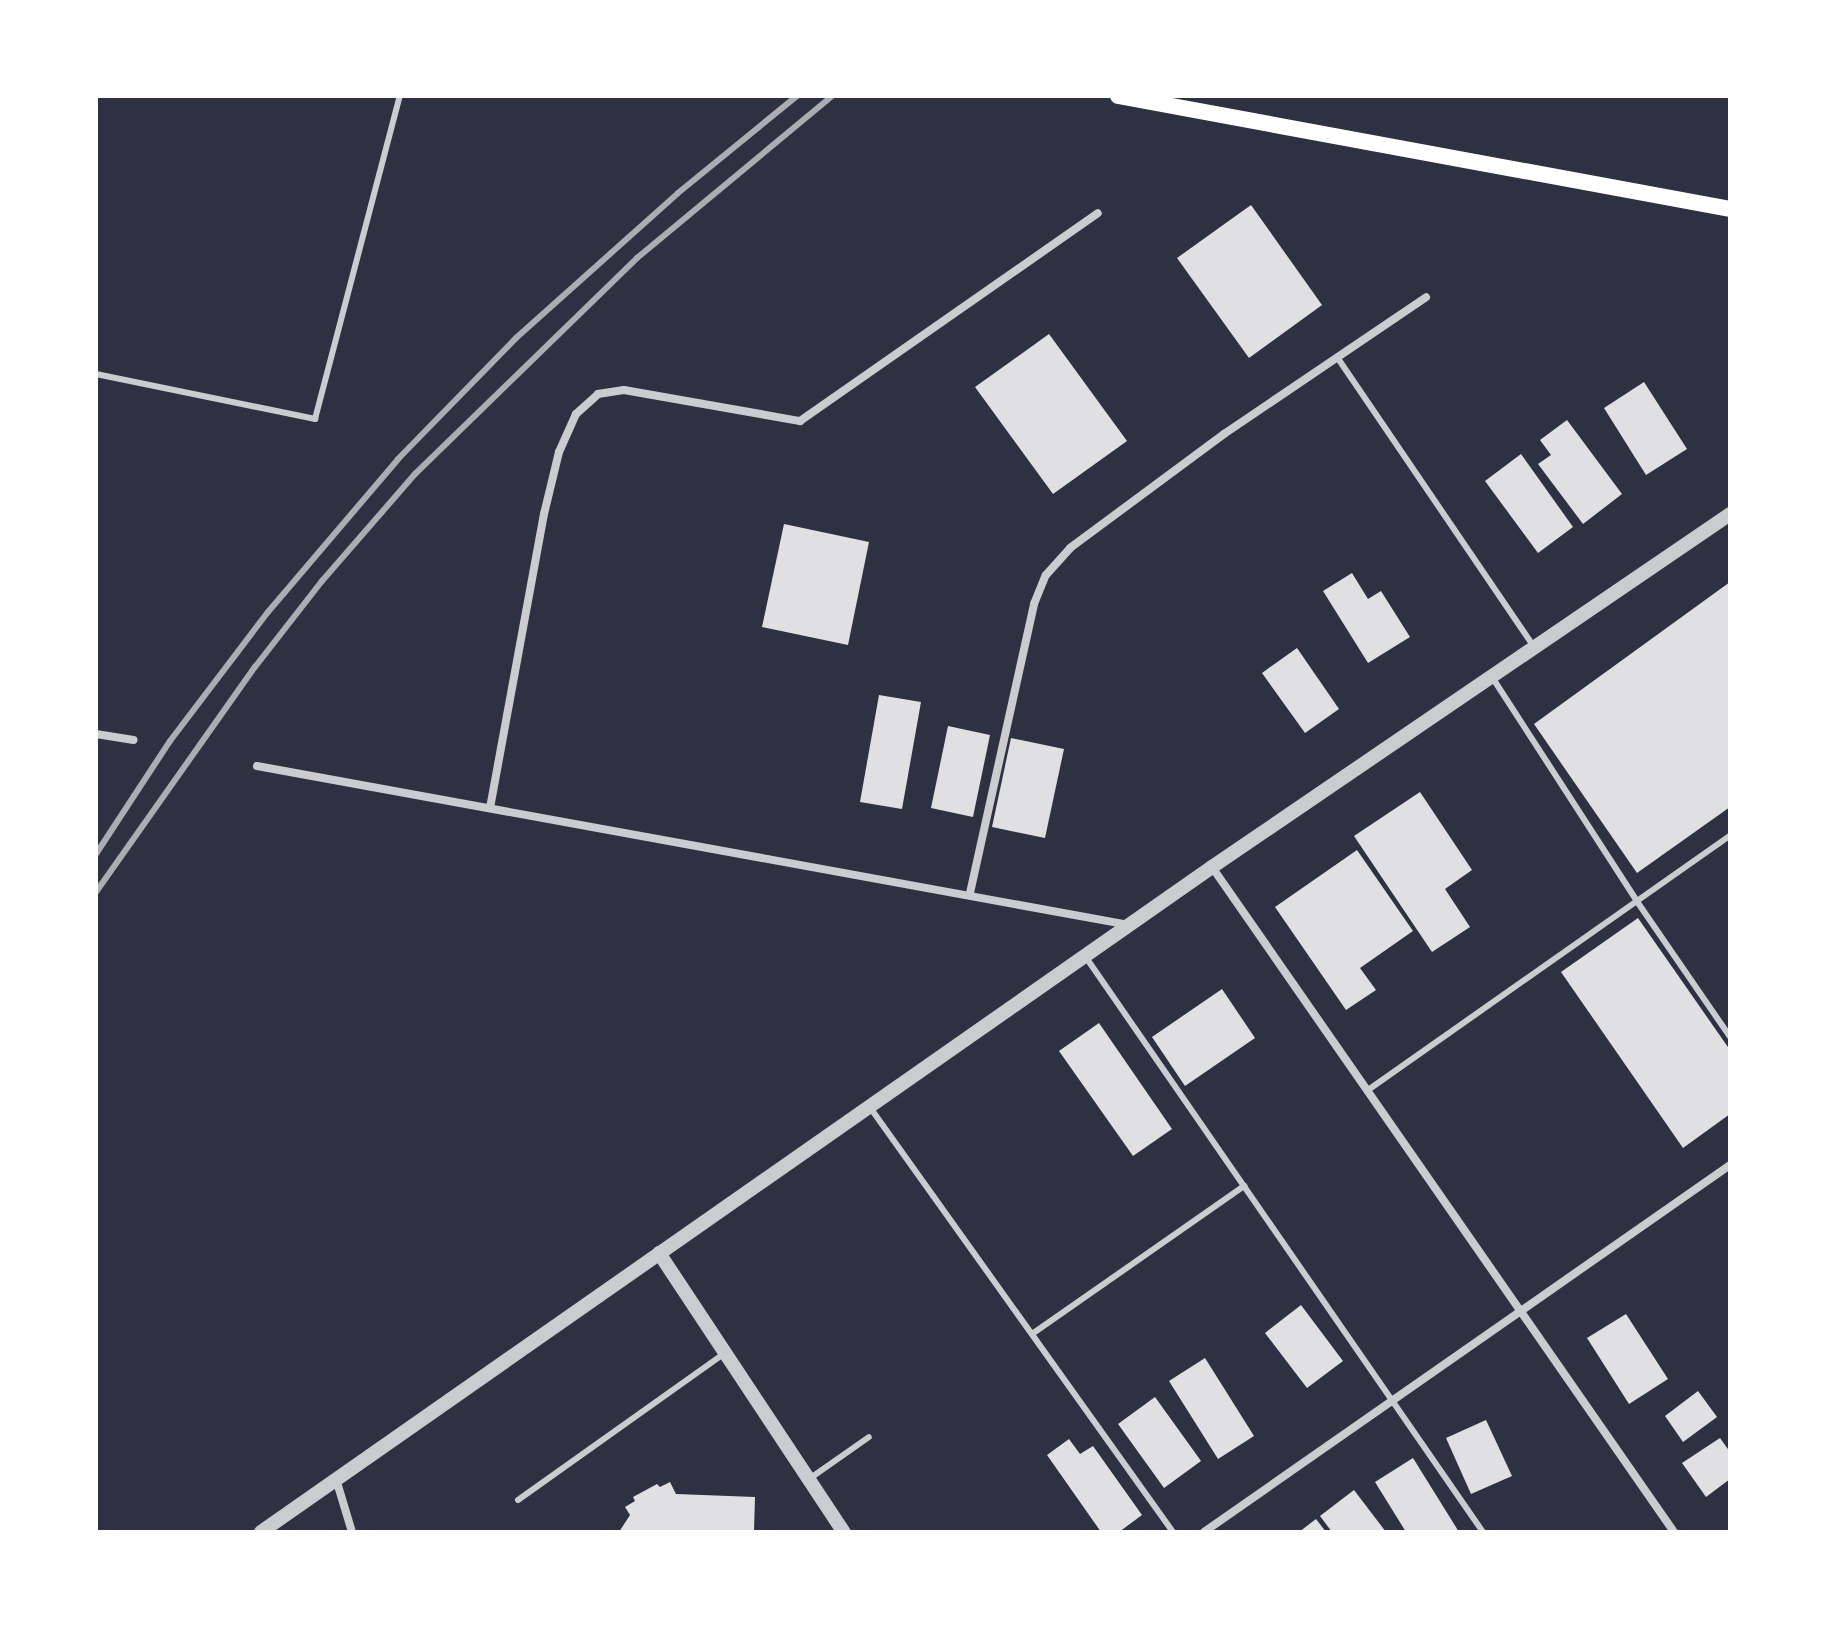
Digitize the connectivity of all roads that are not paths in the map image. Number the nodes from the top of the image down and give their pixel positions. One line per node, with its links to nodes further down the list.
1 (400, 96): 7 (lane)
2 (1118, 96): 3 (main road)
3 (1730, 209)
4 (1098, 213): 14 (street)
5 (1426, 297): 6 (street)
6 (1337, 357): 9 (lane); 17 (street)
7 (96, 374)
8 (1730, 514): 9 (street)
9 (1535, 648): 10 (street)
10 (1492, 677): 16 (street); 18 (lane)
11 (96, 734): 12 (street)
12 (134, 740)
13 (257, 766): 14 (street)
14 (490, 808): 17 (street)
15 (1730, 836): 18 (lane)
16 (1212, 867): 19 (street); 22 (street)
17 (970, 893): 19 (street)
18 (1636, 900): 21 (lane); 22 (lane)
19 (1129, 925): 20 (street)
20 (1085, 956): 23 (street); 25 (lane)
21 (1730, 1037)
22 (1368, 1090): 27 (street)
23 (869, 1106): 26 (street); 28 (lane)
24 (1730, 1165): 27 (street)
25 (1244, 1186): 28 (lane); 30 (lane)
26 (659, 1253): 29 (street); 32 (street)
27 (1521, 1310): 30 (street); 41 (street)
28 (1032, 1334): 38 (lane)
29 (725, 1353): 33 (street); 34 (lane)
30 (1392, 1400): 39 (street); 40 (lane)
31 (869, 1437): 33 (lane)
32 (336, 1479): 35 (street); 36 (street)
33 (809, 1479): 37 (street)
34 (518, 1500)
35 (261, 1532)
36 (352, 1532)
37 (844, 1532)
38 (1173, 1532)
39 (1204, 1532)
40 (1483, 1532)
41 (1674, 1532)

